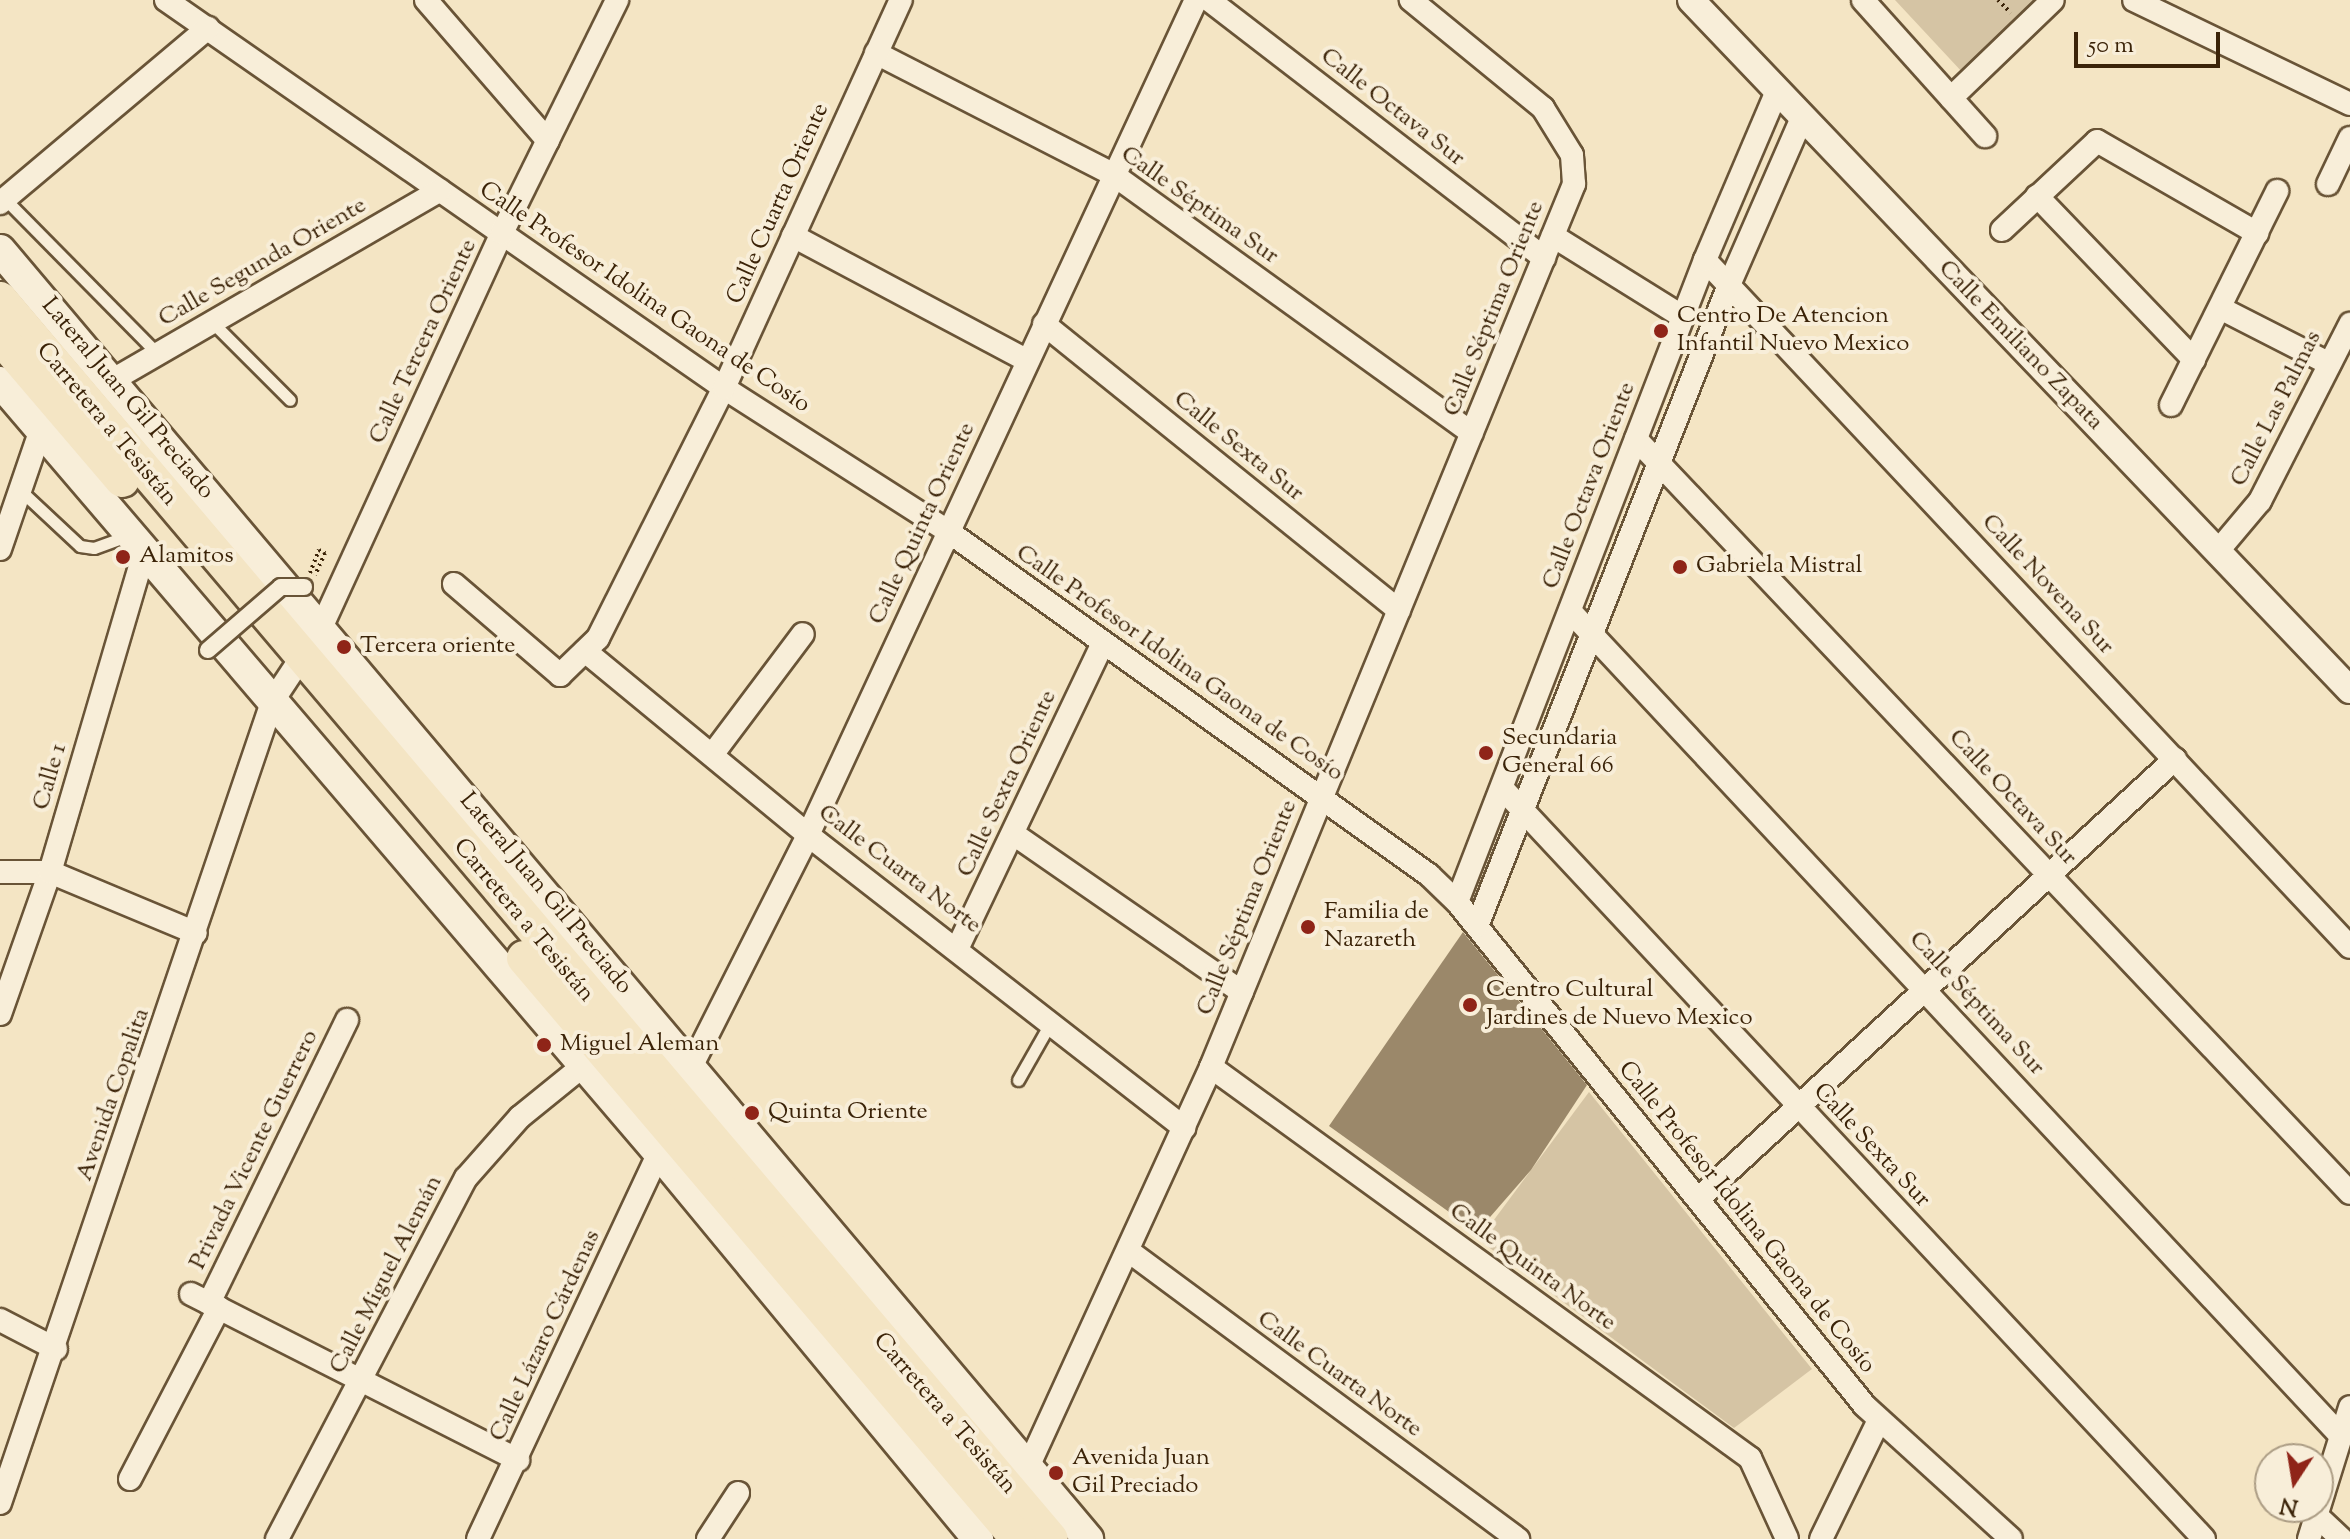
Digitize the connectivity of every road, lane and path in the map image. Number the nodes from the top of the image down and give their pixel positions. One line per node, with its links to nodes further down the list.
1 (166, 0): 12 (street, Calle Profesor Idolina Gaona de Cosío)
2 (426, 0): 20 (street)
3 (617, 0): 20 (street, Calle Tercera Oriente)
4 (901, 0): 13 (street, Calle Cuarta Oriente)
5 (1196, 0): 21 (street, Calle Quinta Oriente)
6 (1209, 0): 33 (street, Calle Octava Sur)
7 (1411, 0): 31 (street, Calle Séptima Oriente)
8 (1691, 0): 14 (street, Calle Emiliano Zapata)
9 (1863, 0): 15 (street)
10 (2053, 0): 15 (street)
11 (2134, 0): 16 (street)
12 (208, 28): 23 (street, Calle Profesor Idolina Gaona de Cosío); 26 (street)
13 (876, 53): 21 (street, Calle Séptima Sur); 30 (street, Calle Cuarta Oriente)
14 (1777, 91): 17 (street, Calle Emiliano Zapata); 34 (street, Calle Octava Oriente)
15 (1951, 98): 18 (street)
16 (2350, 104)
17 (1802, 118): 35 (street); 60 (street, Calle Emiliano Zapata)
18 (1985, 136)
19 (2350, 138): 22 (street)
20 (548, 141): 28 (street, Calle Tercera Oriente)
21 (1114, 175): 40 (street, Calle Quinta Oriente); 53 (street, Calle Séptima Sur)
22 (2328, 184)
23 (440, 190): 28 (street, Calle Profesor Idolina Gaona de Cosío); 39 (street, Calle Segunda Oriente)
24 (2277, 191): 29 (street)
25 (2037, 196): 27 (street); 29 (street); 46 (street)
26 (2, 201): 43 (lane)
27 (2002, 230)
28 (502, 233): 49 (street, Calle Profesor Idolina Gaona de Cosío); 65 (street, Calle Tercera Oriente)
29 (2257, 233): 37 (street)
30 (793, 236): 45 (street); 49 (street, Calle Cuarta Oriente)
31 (1553, 236): 33 (street, Calle Séptima Oriente); 38 (street)
32 (0, 250): 47 (main road, Lateral Juan Gil Preciado)
33 (1544, 258): 53 (street, Calle Séptima Oriente)
34 (1705, 260): 35 (street, Calle Novena Sur); 38 (street, Calle Octava Oriente)
35 (1729, 285): 55 (street); 74 (street, Calle Novena Sur)
36 (0, 299): 71 (main road, Carretera a Tesistán)
37 (2223, 302): 44 (street); 46 (street)
38 (1683, 317): 54 (street, Calle Octava Oriente)
39 (212, 322): 43 (street, Calle Segunda Oriente); 50 (lane)
40 (1044, 324): 45 (street, Calle Quinta Oriente); 63 (street, Calle Sexta Sur)
41 (2350, 324): 44 (street, Calle Las Palmas)
42 (0, 337): 71 (main road, Carretera a Tesistán)
43 (158, 354): 47 (street, Calle Segunda Oriente)
44 (2332, 358): 60 (street, Calle Las Palmas)
45 (1026, 360): 57 (street, Calle Quinta Oriente)
46 (2194, 360): 51 (street)
47 (111, 381): 65 (main road, Lateral Juan Gil Preciado)
48 (0, 382): 52 (main road)
49 (724, 388): 57 (street, Calle Profesor Idolina Gaona de Cosío); 70 (street, Calle Cuarta Oriente)
50 (290, 400)
51 (2171, 405)
52 (41, 429): 56 (street); 58 (main road)
53 (1472, 433): 63 (street, Calle Séptima Oriente)
54 (1636, 439): 55 (street, Calle Octava Sur); 64 (street, Calle Octava Oriente)
55 (1659, 463): 67 (street); 82 (street, Calle Octava Sur)
56 (20, 490): 58 (lane); 59 (street)
57 (949, 532): 68 (street, Calle Profesor Idolina Gaona de Cosío); 78 (street, Calle Quinta Oriente)
58 (137, 543): 71 (main road); 81 (street, Calle 1)
59 (0, 549)
60 (2217, 552): 72 (street, Calle Emiliano Zapata)
61 (454, 584): 70 (street, Calle Cuarta Oriente)
62 (307, 588): 62 (path); 69 (street, bridge)
63 (1399, 610): 76 (street, Calle Séptima Oriente)
64 (1570, 611): 67 (street, Calle Séptima Sur); 75 (street, Calle Octava Oriente)
65 (321, 628): 71 (street, Calle Tercera Oriente); 94 (main road, Lateral Juan Gil Preciado)
66 (803, 634): 73 (street)
67 (1592, 634): 77 (street); 88 (street, Calle Séptima Sur)
68 (1103, 643): 76 (street, Calle Profesor Idolina Gaona de Cosío); 79 (street, Calle Sexta Oriente)
69 (208, 650)
70 (585, 651): 73 (street, Calle Cuarta Norte)
71 (288, 678): 85 (street, Avenida Copalita); 93 (main road); 122 (main road, Carretera a Tesistán); 123 (main road, Carretera a Tesistán)
72 (2350, 690)
73 (712, 755): 78 (street, Calle Cuarta Norte)
74 (2175, 759): 82 (street); 87 (street, Calle Novena Sur)
75 (1502, 788): 77 (street, Calle Sexta Sur); 83 (street, Calle Octava Oriente)
76 (1322, 798): 83 (street, Calle Profesor Idolina Gaona de Cosío); 89 (street, Calle Séptima Oriente)
77 (1522, 810): 84 (street); 97 (street, Calle Sexta Sur)
78 (808, 835): 86 (street, Calle Cuarta Norte); 94 (street, Calle Quinta Oriente)
79 (1015, 835): 86 (street, Calle Sexta Oriente); 89 (street)
80 (0, 872): 81 (street)
81 (50, 872): 85 (street); 90 (street, Calle 1)
82 (2049, 876): 88 (street); 100 (street, Calle Octava Sur)
83 (1457, 902): 84 (street, Calle Profesor Idolina Gaona de Cosío)
84 (1477, 926): 101 (street, Calle Profesor Idolina Gaona de Cosío)
85 (196, 933): 105 (street, Avenida Copalita)
86 (958, 947): 92 (street, Calle Cuarta Norte)
87 (2350, 947)
88 (1926, 989): 97 (street); 109 (street, Calle Séptima Sur)
89 (1242, 992): 95 (street, Calle Séptima Oriente)
90 (0, 1014)
91 (347, 1020): 103 (street, Privada Vicente Guerrero)
92 (1051, 1021): 96 (lane); 98 (street, Calle Cuarta Norte)
93 (583, 1066): 99 (main road); 106 (street, Calle Miguel Alemán)
94 (691, 1067): 112 (main road, Lateral Juan Gil Preciado)
95 (1211, 1067): 98 (street, Calle Séptima Oriente); 125 (street, Calle Quinta Norte)
96 (1018, 1080)
97 (1799, 1107): 101 (street); 128 (street, Calle Sexta Sur)
98 (1184, 1128): 102 (street, Calle Séptima Oriente)
99 (659, 1153): 111 (street, Calle Lázaro Cárdenas); 121 (main road)
100 (2350, 1193)
101 (1698, 1199): 108 (street, Calle Profesor Idolina Gaona de Cosío)
102 (1130, 1252): 112 (street, Calle Séptima Oriente); 117 (street, Calle Cuarta Norte)
103 (206, 1302): 106 (street); 113 (street, Privada Vicente Guerrero)
104 (0, 1320): 105 (street)
105 (56, 1349): 115 (street, Avenida Copalita)
106 (363, 1382): 111 (street); 118 (street, Calle Miguel Alemán)
107 (2350, 1407): 109 (street)
108 (1879, 1420): 126 (street); 127 (street, Calle Profesor Idolina Gaona de Cosío)
109 (2341, 1436): 110 (street)
110 (2334, 1459)
111 (518, 1460): 119 (street, Calle Lázaro Cárdenas)
112 (1028, 1467): 124 (main road, Lateral Juan Gil Preciado)
113 (130, 1479)
114 (738, 1493): 120 (street)
115 (0, 1503)
116 (2325, 1523): 129 (street)
117 (1511, 1537)
118 (277, 1539)
119 (478, 1539)
120 (708, 1539)
121 (978, 1539)
122 (1018, 1539)
123 (1051, 1539)
124 (1088, 1539)
125 (1787, 1539)
126 (1821, 1539)
127 (2011, 1539)
128 (2204, 1539)
129 (2342, 1539)

